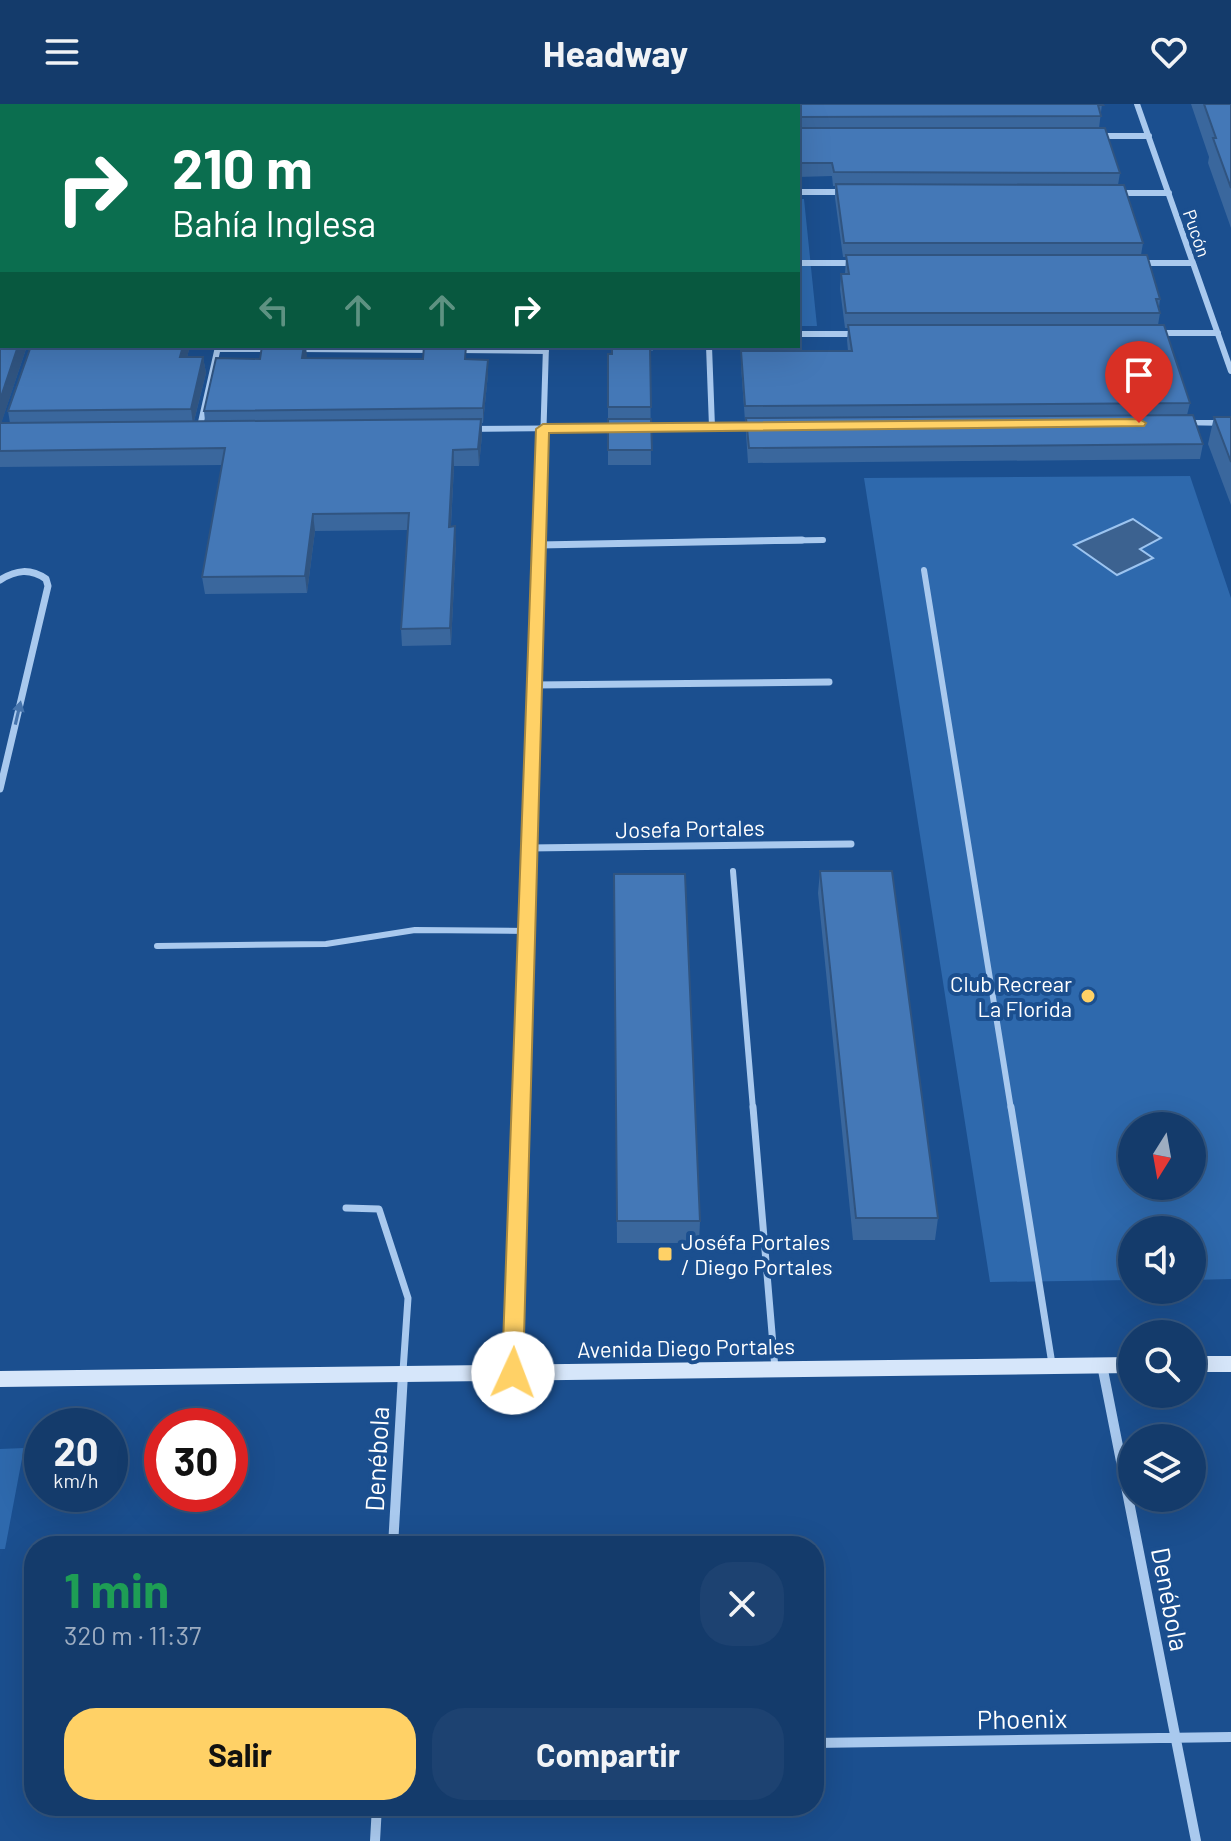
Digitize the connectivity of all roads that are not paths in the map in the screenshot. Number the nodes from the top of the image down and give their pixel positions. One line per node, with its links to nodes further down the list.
1 (1137, 104): 3 (street, Pucón)
2 (1085, 136): 3 (street)
3 (1149, 136): 7 (street, Pucón)
4 (800, 192): 5 (street)
5 (860, 192)
6 (1107, 193): 7 (street)
7 (1169, 193): 11 (street, Pucón)
8 (800, 263): 9 (street)
9 (861, 263)
10 (1130, 263): 11 (street)
11 (1193, 263): 13 (street, Pucón)
12 (1155, 333): 13 (street)
13 (1218, 333): 25 (street, Pucón)
14 (800, 334): 15 (street)
15 (860, 334)
16 (218, 348): 33 (street)
17 (249, 348): 21 (street)
18 (372, 348): 22 (street); 23 (street)
19 (546, 348): 24 (street); 31 (street)
20 (709, 348): 28 (street)
21 (280, 349)
22 (295, 349)
23 (435, 350)
24 (451, 350)
25 (1231, 371)
26 (1168, 423): 27 (street)
27 (1231, 423)
28 (712, 427): 29 (street); 31 (street)
29 (775, 427)
30 (449, 429): 31 (street)
31 (543, 429): 36 (street)
32 (183, 432): 33 (street)
33 (198, 432): 34 (street)
34 (214, 432)
35 (823, 540): 36 (street)
36 (539, 545): 40 (street)
37 (924, 570): 52 (lane)
38 (0, 580): 41 (street, one-way to 38)
39 (829, 682): 40 (street)
40 (534, 685): 43 (street)
41 (0, 789)
42 (851, 844): 43 (street, Josefa Portales)
43 (529, 848): 45 (street)
44 (733, 871): 53 (lane)
45 (527, 931): 46 (lane); 54 (street)
46 (157, 946)
47 (346, 1208): 55 (lane)
48 (1206, 1364): 49 (main road)
49 (1231, 1364)
50 (1102, 1365): 51 (main road, Avenida Diego Portales); 52 (main road, Avenida Diego Portales); 59 (street, Denébola)
51 (1118, 1365)
52 (1052, 1366): 53 (main road, Avenida Diego Portales)
53 (775, 1369): 54 (main road, Avenida Diego Portales)
54 (513, 1373): 55 (main road, Avenida Diego Portales)
55 (403, 1374): 56 (main road, Avenida Diego Portales); 57 (street, Denébola)
56 (0, 1379)
57 (394, 1536)
58 (1231, 1737): 59 (street, Phoenix)
59 (1176, 1738): 60 (street, Phoenix); 63 (street, Denébola)
60 (824, 1743)
61 (376, 1816): 62 (street)
62 (375, 1841)
63 (1196, 1841)

